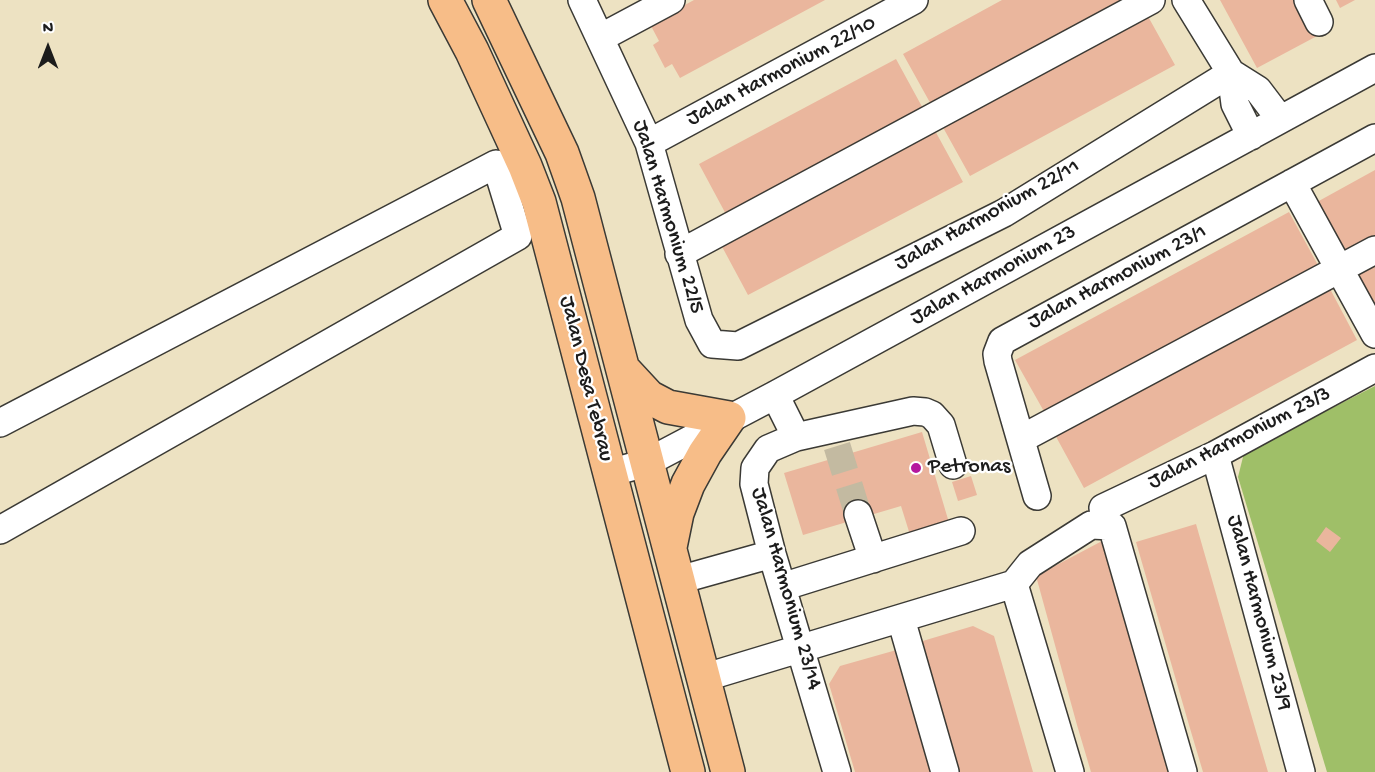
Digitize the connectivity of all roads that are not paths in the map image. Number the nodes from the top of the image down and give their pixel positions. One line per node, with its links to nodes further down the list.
1 (445, 0): 31 (main road, Jalan Desa Tebrau)
2 (489, 0): 22 (main road, Jalan Desa Tebrau)
3 (582, 0): 8 (street, Jalan Harmonium 22/5)
4 (671, 0): 8 (street)
5 (914, 0): 14 (street, Jalan Harmonium 22/10)
6 (1151, 0): 17 (street)
7 (1186, 0): 10 (street)
8 (600, 38): 14 (street, Jalan Harmonium 22/5)
9 (1375, 68): 11 (street, Jalan Harmonium 23)
10 (1231, 73): 11 (street); 12 (street); 20 (street, Jalan Harmonium 22/11)
11 (1280, 119): 12 (street, Jalan Harmonium 23)
12 (1251, 136): 23 (street, Jalan Harmonium 23)
13 (1375, 138): 15 (street, Jalan Harmonium 23/1)
14 (649, 143): 17 (street, Jalan Harmonium 22/5)
15 (1292, 183): 18 (street); 27 (street, Jalan Harmonium 23/1)
16 (1375, 250): 18 (street)
17 (679, 254): 20 (street, Jalan Harmonium 22/5)
18 (1340, 269): 19 (street); 27 (street)
19 (1375, 334)
20 (738, 346)
21 (1375, 368): 28 (street, Jalan Harmonium 23/3)
22 (623, 369): 24 (main road); 29 (main road, Jalan Desa Tebrau)
23 (776, 395): 24 (street, Jalan Harmonium 23); 26 (street)
24 (729, 418): 29 (street, Jalan Harmonium 23); 37 (main road)
25 (0, 423): 35 (street)
26 (796, 437): 30 (street, Jalan Harmonium 23/14); 38 (street, Jalan Harmonium 23/14)
27 (1021, 439): 32 (street, Jalan Harmonium 23/1)
28 (1215, 455): 33 (street, Jalan Harmonium 23/3); 52 (street, Jalan Harmonium 23/9)
29 (646, 463): 31 (street, Jalan Harmonium 23); 37 (main road, Jalan Desa Tebrau)
30 (953, 465)
31 (609, 473): 46 (main road, Jalan Desa Tebrau)
32 (1037, 496)
33 (1103, 508)
34 (858, 514): 39 (street)
35 (0, 530)
36 (961, 531): 39 (street)
37 (670, 547): 40 (main road, Jalan Desa Tebrau)
38 (772, 554): 40 (street); 42 (street, Jalan Harmonium 23/14)
39 (873, 559): 42 (street)
40 (679, 580): 45 (main road, Jalan Desa Tebrau)
41 (1014, 584): 43 (street); 50 (street); 51 (street)
42 (783, 587): 44 (street, Jalan Harmonium 23/14)
43 (901, 619): 44 (street); 49 (street)
44 (802, 650): 45 (street); 48 (street, Jalan Harmonium 23/14)
45 (704, 678): 47 (main road, Jalan Desa Tebrau)
46 (688, 772)
47 (728, 772)
48 (837, 772)
49 (945, 772)
50 (1070, 772)
51 (1183, 772)
52 (1301, 772)

